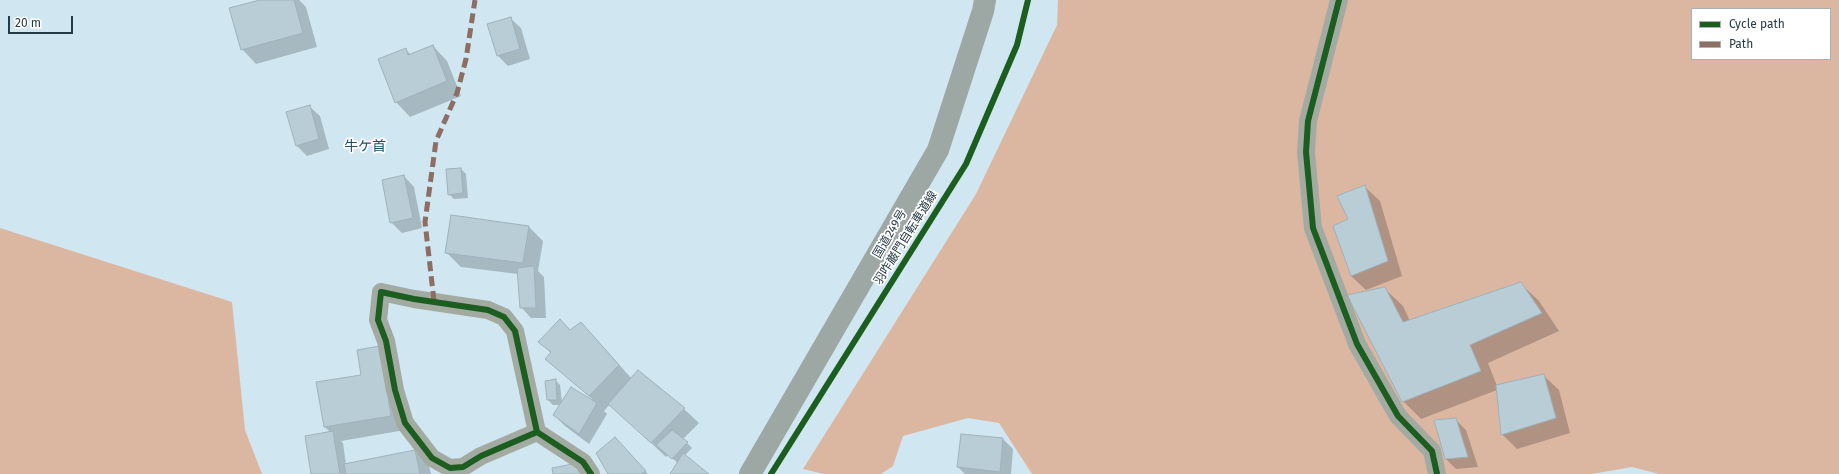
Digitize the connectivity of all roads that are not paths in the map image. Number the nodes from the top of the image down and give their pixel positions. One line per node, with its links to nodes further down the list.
1 (985, 0): 5 (highway, 国道249号)
2 (1338, 0): 6 (street)
3 (537, 432): 3 (street); 4 (street)
4 (590, 474)
5 (750, 474)
6 (1437, 474)

